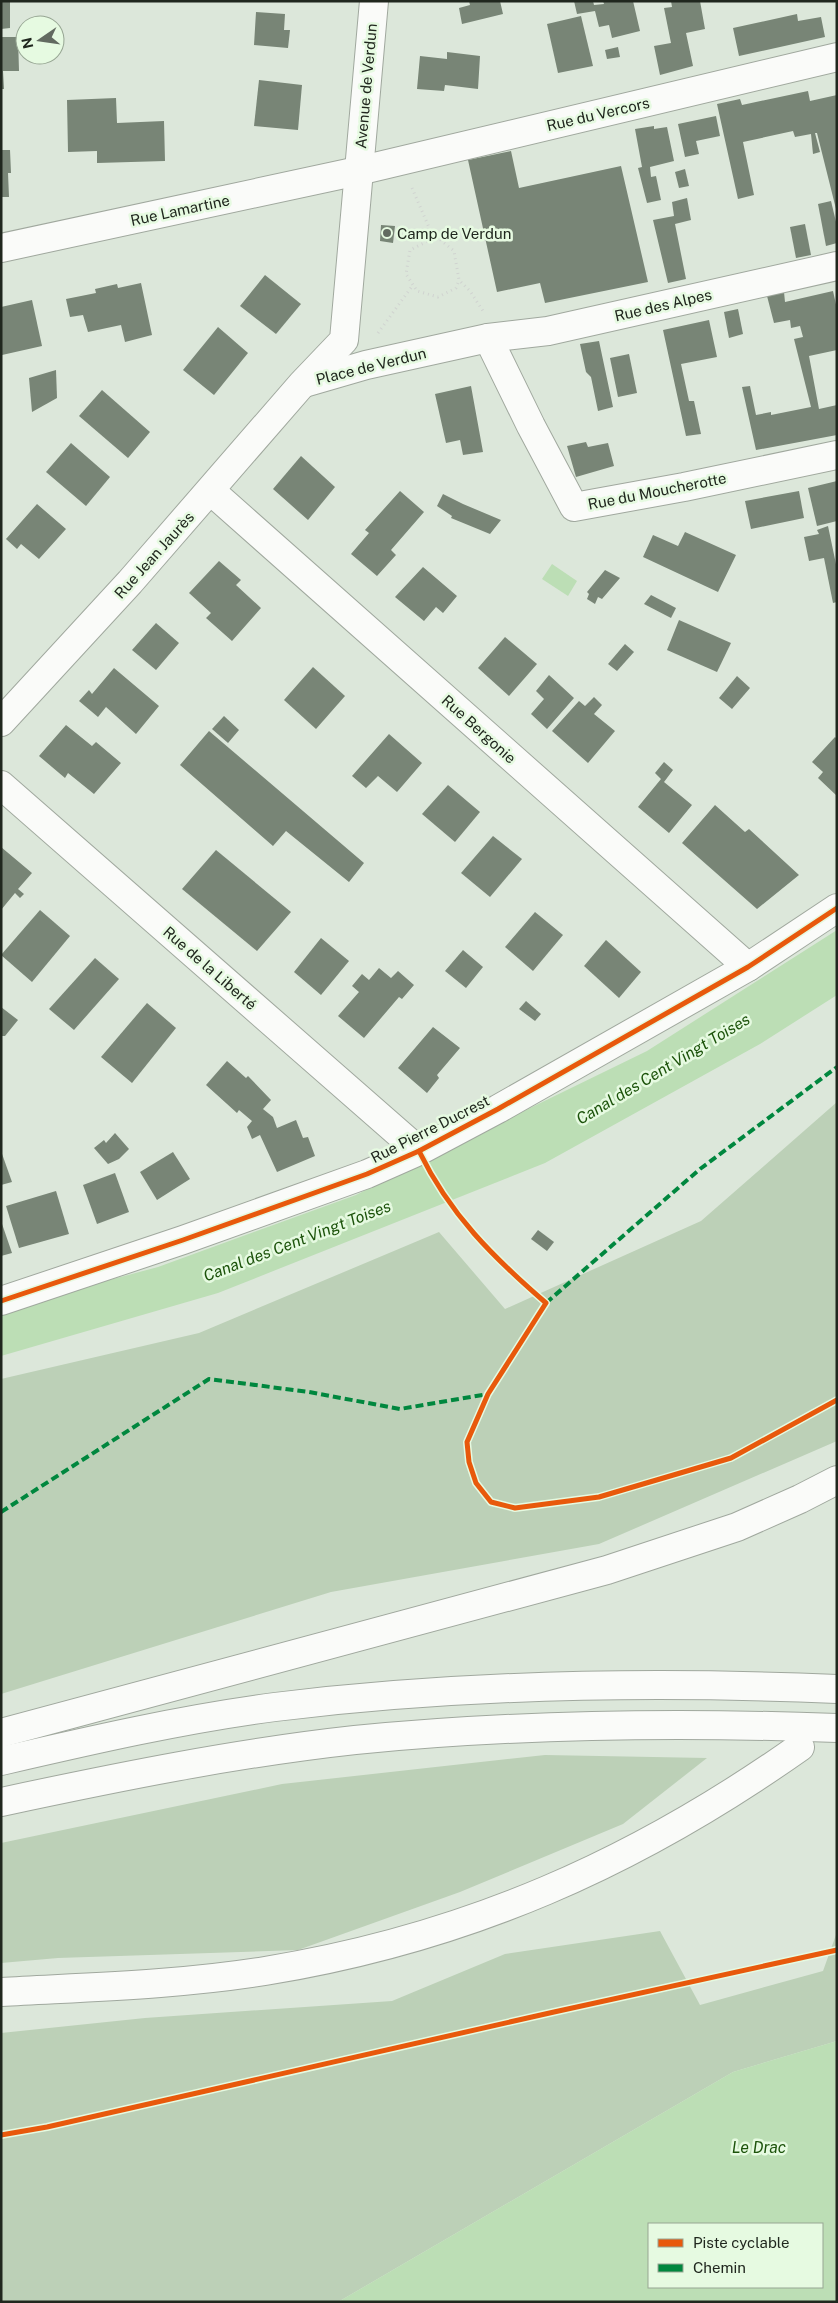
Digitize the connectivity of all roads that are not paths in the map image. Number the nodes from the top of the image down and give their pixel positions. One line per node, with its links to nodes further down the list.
1 (374, 1): 3 (main road, Avenue de Verdun)
2 (837, 57): 3 (main road, Rue du Vercors)
3 (358, 172): 4 (main road, Rue Lamartine); 7 (main road, Place de Verdun)
4 (1, 248)
5 (837, 266): 6 (main road, Rue des Alpes)
6 (493, 337): 7 (main road, Place de Verdun); 8 (main road, Rue du Moucherotte)
7 (302, 384): 9 (main road, Rue Jean Jaurès)
8 (837, 455)
9 (211, 491): 10 (main road, Rue Jean Jaurès); 13 (main road, Rue Bergonie)
10 (1, 722)
11 (1, 785): 14 (main road, Rue de la Liberté)
12 (837, 908): 13 (main road, Rue Pierre Ducrest)
13 (748, 967): 14 (main road, Rue Pierre Ducrest)
14 (418, 1151): 15 (main road, Rue Pierre Ducrest)
15 (1, 1301)
16 (837, 1480): 19 (main road)
17 (837, 1689): 21 (main road)
18 (837, 1728): 22 (main road)
19 (1, 1733)
20 (800, 1747): 23 (main road)
21 (1, 1760)
22 (1, 1802)
23 (1, 1992)

